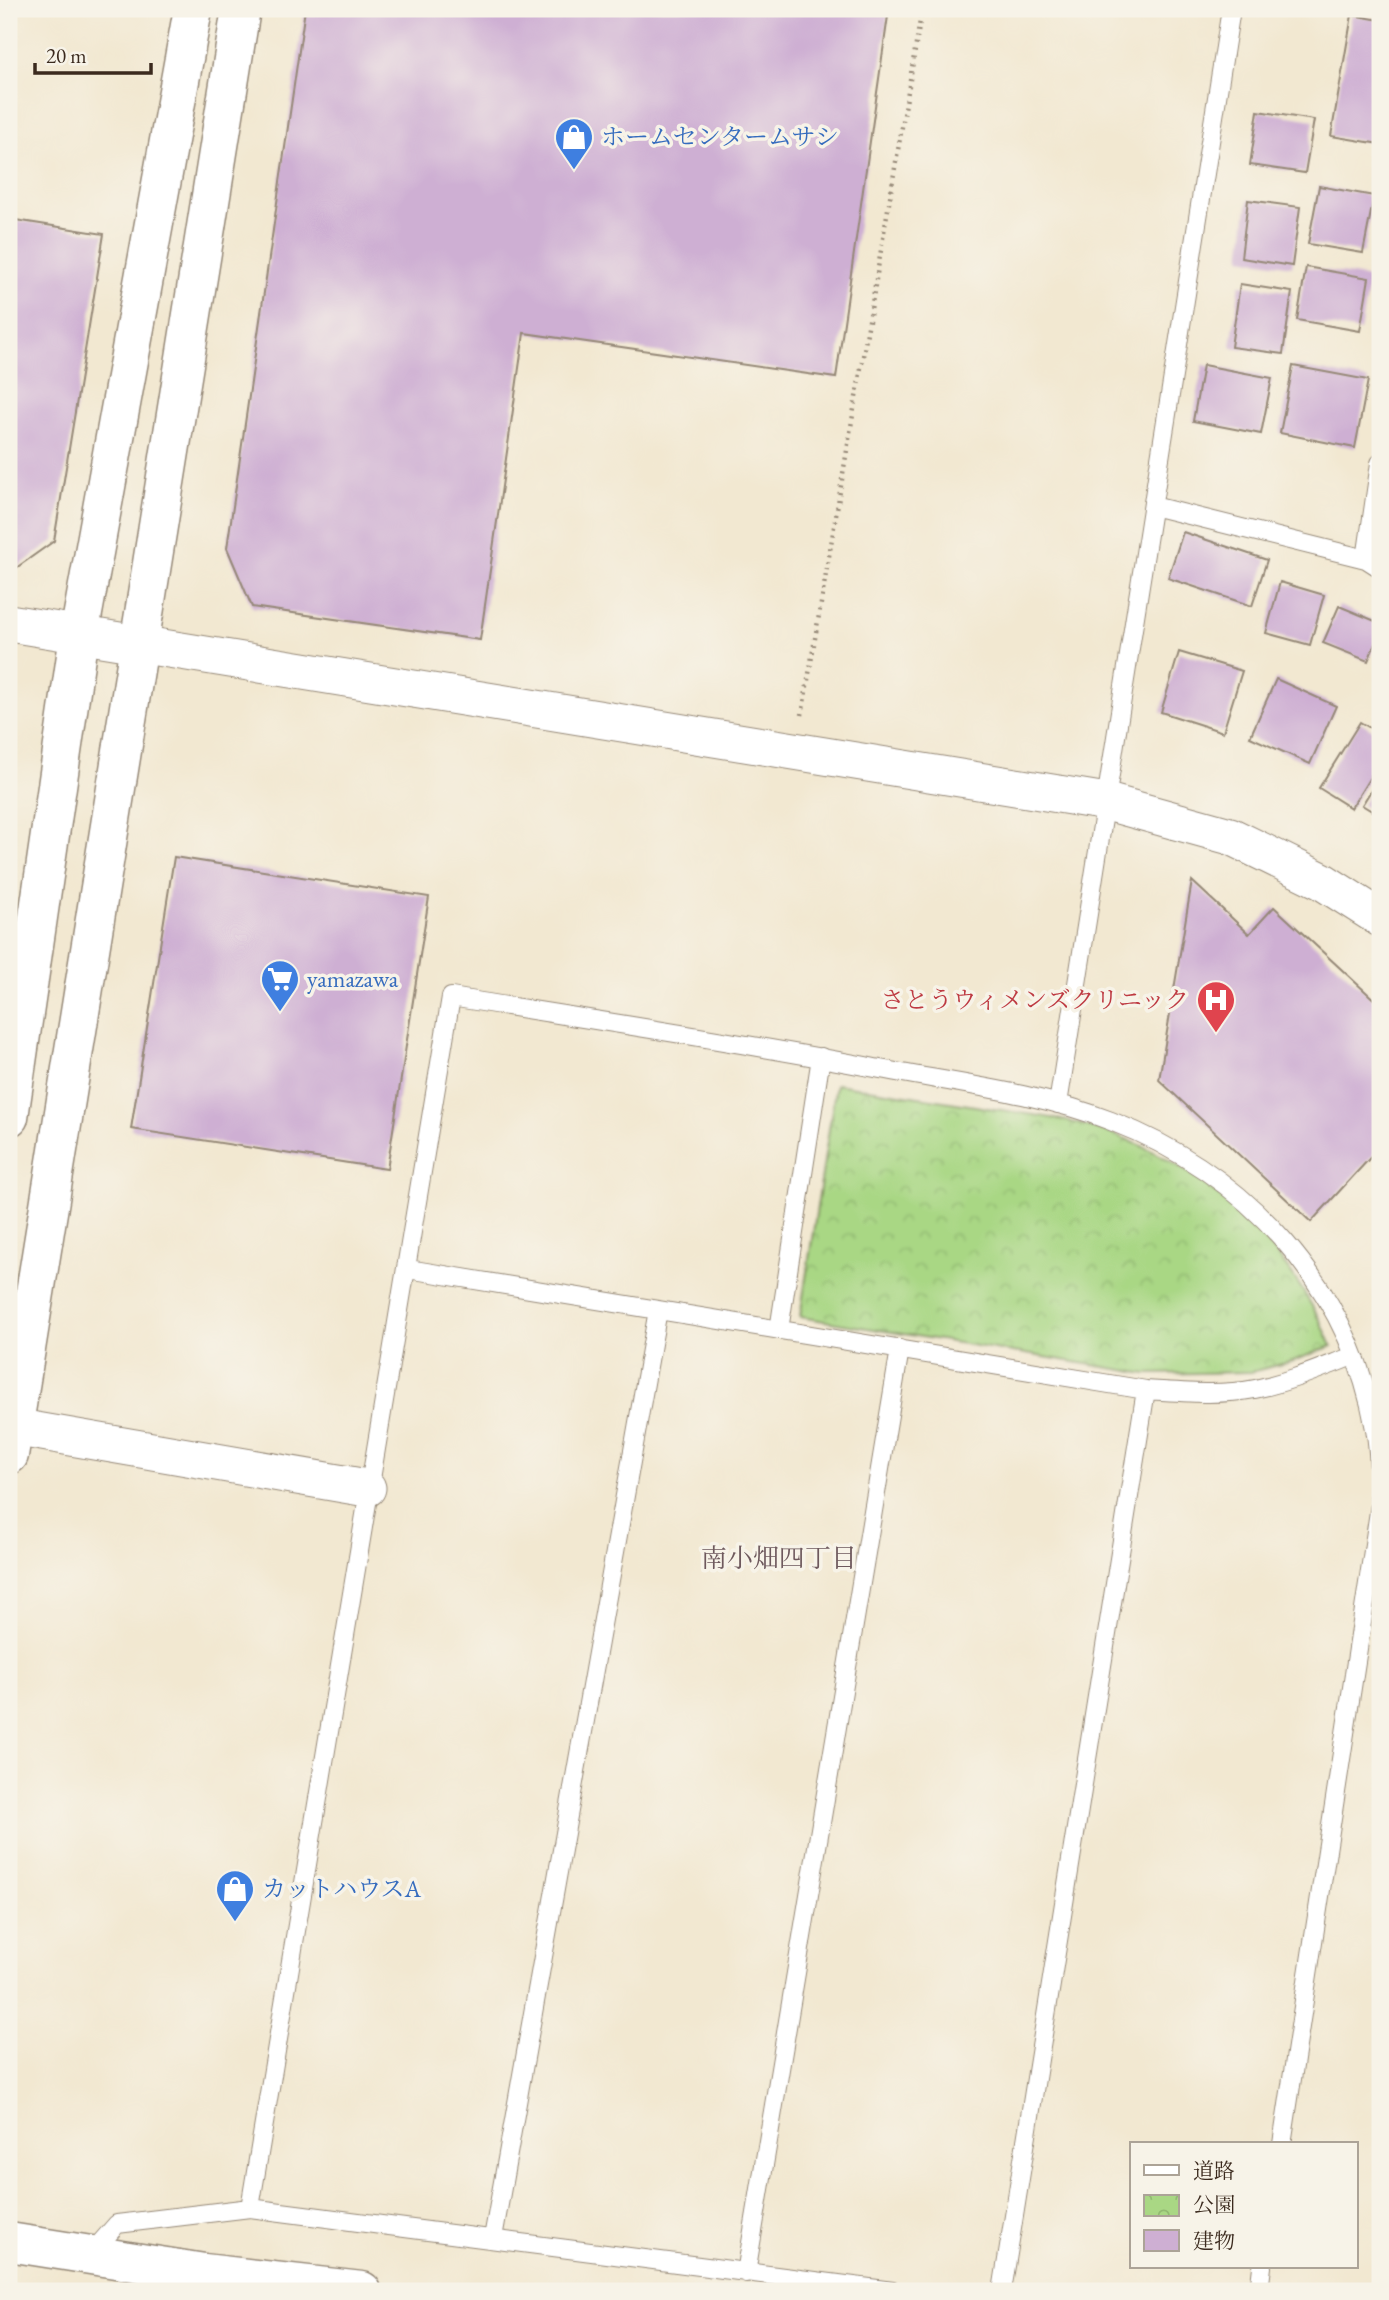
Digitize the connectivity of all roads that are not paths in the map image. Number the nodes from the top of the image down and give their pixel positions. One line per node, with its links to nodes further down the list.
1 (193, 9): 8 (street)
2 (241, 9): 9 (street)
3 (1231, 9): 5 (lane)
4 (1380, 463): 6 (lane)
5 (1153, 506): 6 (lane); 10 (lane)
6 (1373, 564)
7 (9, 623): 8 (street)
8 (79, 635): 9 (street); 14 (street)
9 (138, 643): 10 (street); 21 (street)
10 (1107, 802): 11 (street); 13 (lane)
11 (1380, 918)
12 (821, 1058): 13 (lane); 15 (lane); 17 (lane)
13 (1058, 1104): 19 (lane)
14 (9, 1117)
15 (408, 1269): 16 (lane); 22 (lane)
16 (658, 1310): 17 (lane); 26 (lane)
17 (779, 1329): 18 (lane)
18 (900, 1349): 20 (lane); 30 (lane)
19 (1353, 1356): 20 (lane); 23 (lane)
20 (1146, 1390): 34 (lane)
21 (11, 1441): 22 (street)
22 (367, 1488): 25 (lane)
23 (1372, 1625): 24 (lane)
24 (1282, 2142)
25 (250, 2208): 26 (lane); 28 (lane)
26 (493, 2238): 30 (lane)
27 (9, 2242): 28 (street)
28 (90, 2255): 31 (street)
29 (1262, 2268): 35 (lane)
30 (746, 2273): 33 (lane)
31 (209, 2282): 32 (street)
32 (362, 2291)
33 (893, 2291)
34 (1002, 2291)
35 (1258, 2291)

